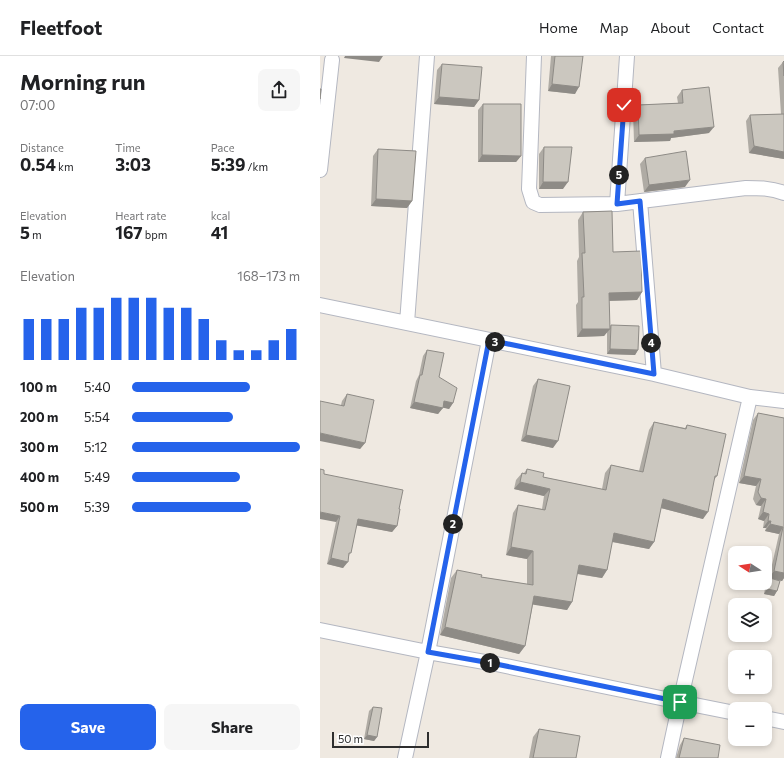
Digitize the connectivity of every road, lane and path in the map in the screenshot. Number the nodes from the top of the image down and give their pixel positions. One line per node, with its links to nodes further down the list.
1 (427, 56): 10 (street)
2 (534, 56): 8 (street)
3 (628, 56): 8 (street)
4 (332, 60): 5 (street)
5 (320, 170)
6 (784, 193): 7 (street)
7 (640, 201): 8 (street); 12 (street)
8 (617, 204)
9 (320, 305): 10 (street)
10 (407, 323): 11 (street)
11 (489, 340): 12 (street); 16 (street)
12 (654, 374): 13 (street)
13 (750, 397): 14 (street); 17 (street)
14 (784, 401)
15 (320, 630): 16 (street)
16 (428, 652): 17 (street); 21 (street)
17 (680, 702): 18 (street); 22 (street)
18 (728, 712)
19 (772, 719): 20 (street)
20 (784, 722)
21 (405, 758)
22 (668, 758)

